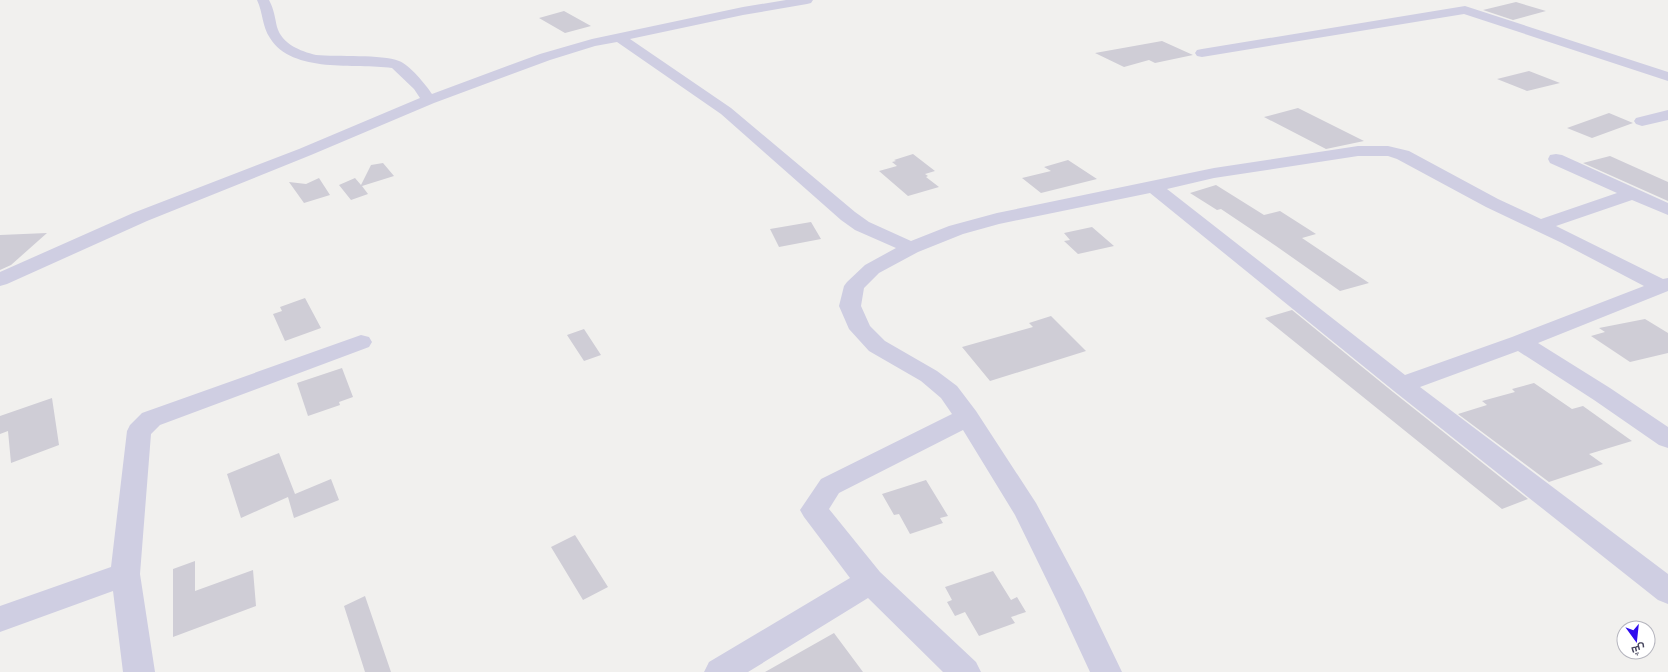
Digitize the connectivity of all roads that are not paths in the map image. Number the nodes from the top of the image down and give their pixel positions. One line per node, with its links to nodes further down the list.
1 (263, 0): 6 (street)
2 (807, 0): 3 (street)
3 (620, 38): 6 (street); 14 (street)
4 (1202, 53): 5 (street)
5 (1668, 76)
6 (429, 100): 15 (street)
7 (1668, 115): 8 (street)
8 (1642, 121)
9 (1556, 159): 11 (street)
10 (1153, 187): 13 (street); 14 (street); 19 (street)
11 (1633, 194): 12 (street); 13 (street)
12 (1668, 210)
13 (1540, 225): 16 (street)
14 (911, 248): 20 (street)
15 (0, 280)
16 (1664, 285): 18 (street)
17 (361, 342): 22 (street)
18 (1520, 342): 19 (street); 21 (street)
19 (1402, 385): 24 (street)
20 (967, 417): 23 (street); 29 (street)
21 (1668, 439)
22 (125, 574): 25 (street); 26 (street)
23 (870, 581): 27 (street); 28 (street)
24 (1663, 581)
25 (0, 619)
26 (139, 672)
27 (720, 672)
28 (965, 672)
29 (1106, 672)

